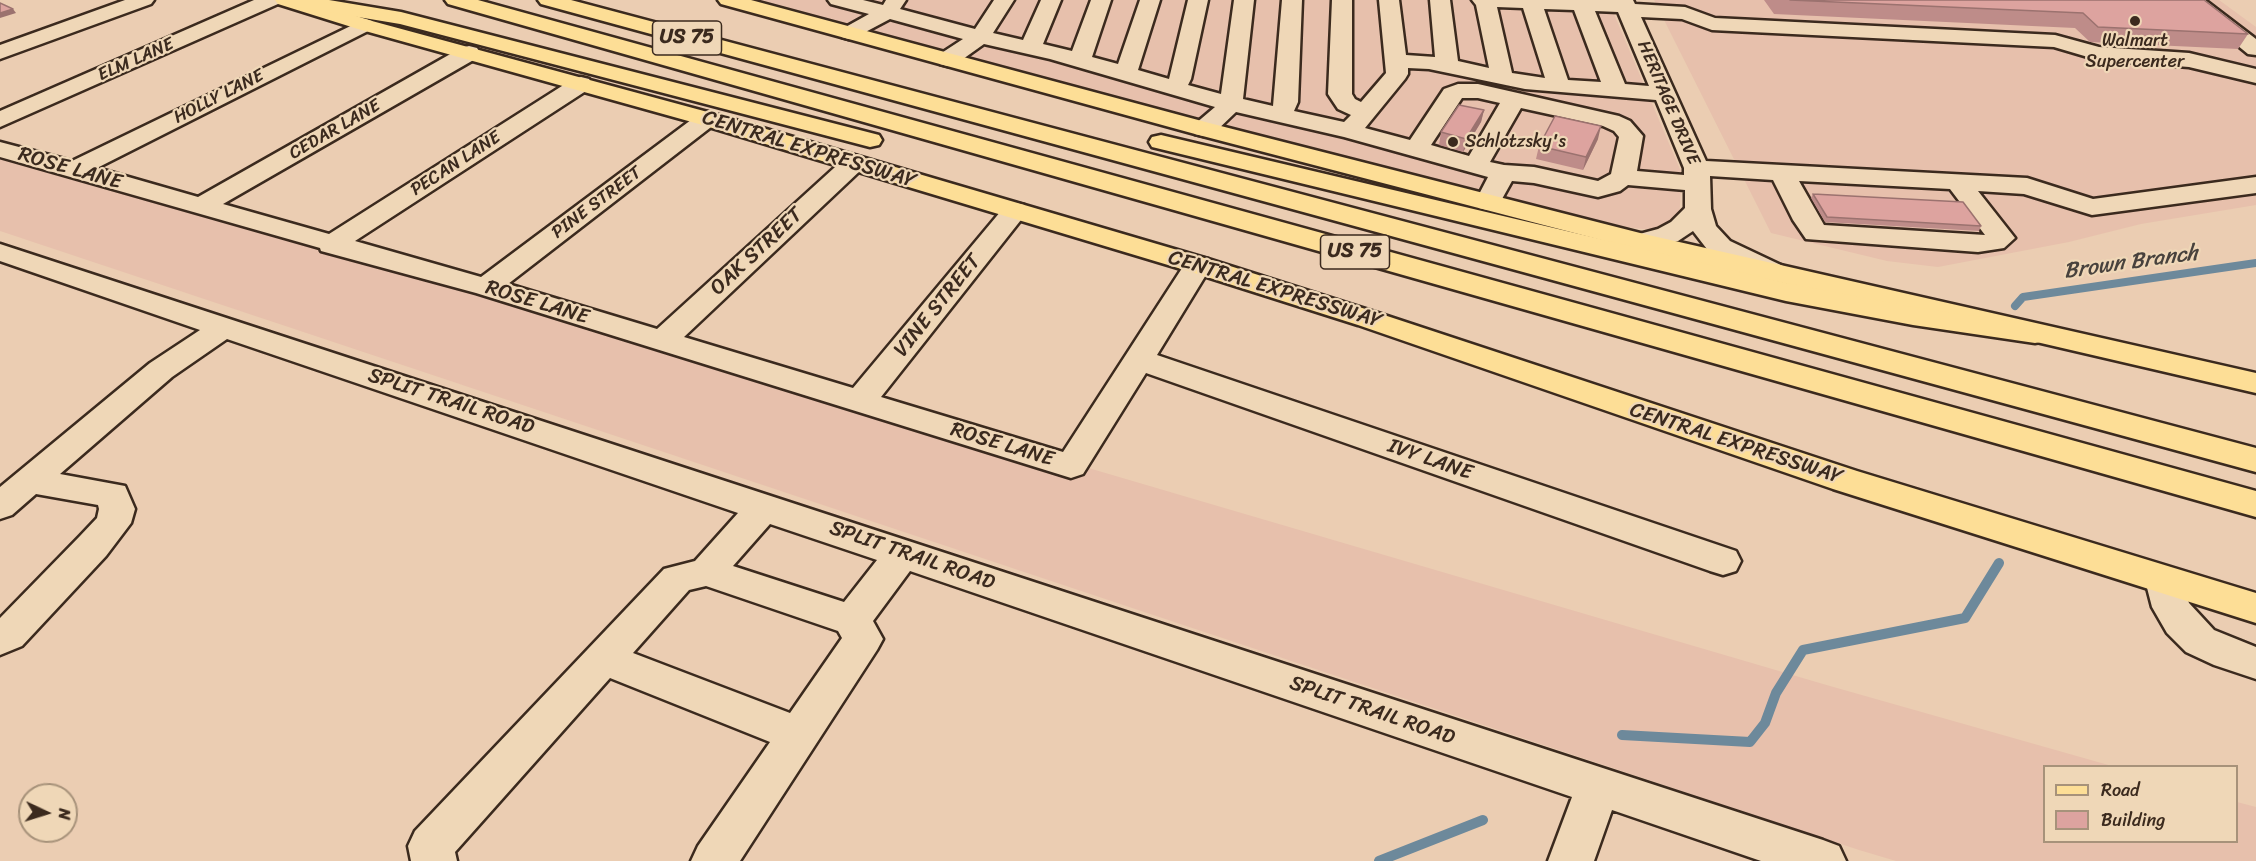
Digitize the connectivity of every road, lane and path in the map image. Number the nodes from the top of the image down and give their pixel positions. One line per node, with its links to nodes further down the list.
1 (144, 0): 31 (street)
2 (272, 0): 51 (street, ELM LANE)
3 (285, 0): 26 (main road, CENTRAL EXPRESSWAY)
4 (292, 0): 54 (main road)
5 (455, 0): 64 (main road, US 75)
6 (548, 0): 48 (main road, US 75)
7 (732, 0): 27 (main road)
8 (838, 0): 24 (street)
9 (1004, 0): 28 (street)
10 (1051, 0): 29 (street)
11 (1101, 0): 34 (street)
12 (1150, 0): 37 (street)
13 (1198, 0): 42 (street)
14 (1244, 0): 46 (street)
15 (1292, 0): 49 (street)
16 (1342, 0): 47 (street)
17 (1389, 0): 35 (street)
18 (1440, 0): 36 (street)
19 (1483, 0): 21 (street); 39 (street)
20 (2192, 0): 30 (street)
21 (1531, 1): 22 (street); 41 (street)
22 (1580, 2): 23 (street); 43 (street)
23 (1625, 5): 25 (street); 44 (street, HERITAGE DRIVE)
24 (892, 6): 27 (street); 28 (street)
25 (1681, 7): 38 (street)
26 (365, 25): 32 (main road, CENTRAL EXPRESSWAY); 60 (street, HOLLY LANE)
27 (849, 33): 33 (main road)
28 (980, 37): 29 (street); 33 (street)
29 (1030, 48): 34 (street)
30 (2256, 49)
31 (0, 52)
32 (469, 53): 40 (main road, CENTRAL EXPRESSWAY); 69 (street, CEDAR LANE)
33 (948, 59): 52 (main road)
34 (1075, 59): 37 (street)
35 (1396, 61): 36 (street); 47 (street)
36 (1448, 65): 39 (street)
37 (1126, 73): 42 (street)
38 (2256, 76)
39 (1502, 77): 41 (street)
40 (581, 84): 50 (main road, CENTRAL EXPRESSWAY); 72 (street, PECAN LANE)
41 (1559, 86): 43 (street)
42 (1174, 88): 46 (street)
43 (1616, 90): 44 (street)
44 (1665, 94): 67 (street, HERITAGE DRIVE)
45 (1514, 99): 56 (street); 59 (street); 63 (street)
46 (1231, 104): 49 (street); 52 (street)
47 (1365, 112): 53 (street)
48 (969, 113): 78 (main road); 83 (main road, US 75)
49 (1281, 115): 53 (street)
50 (707, 119): 58 (main road, CENTRAL EXPRESSWAY); 76 (street, PINE STREET)
51 (0, 120)
52 (1204, 129): 68 (main road)
53 (1350, 131): 56 (street)
54 (894, 146)
55 (0, 149): 60 (street, ROSE LANE)
56 (1416, 149): 59 (street)
57 (929, 155): 64 (main road)
58 (854, 163): 70 (main road, CENTRAL EXPRESSWAY); 79 (street, OAK STREET)
59 (1476, 165): 61 (street)
60 (74, 170): 69 (street, ROSE LANE)
61 (1503, 172): 63 (street); 68 (street)
62 (1782, 172): 65 (street); 65 (street); 67 (street)
63 (1623, 177): 67 (street)
64 (1096, 181): 85 (main road, US 75)
65 (1957, 182): 66 (street)
66 (2256, 185)
67 (1698, 187): 71 (street); 75 (street, HERITAGE DRIVE)
68 (1488, 202): 71 (main road)
69 (201, 206): 72 (street, ROSE LANE)
70 (1015, 211): 74 (main road, CENTRAL EXPRESSWAY); 82 (street, VINE STREET)
71 (1642, 242): 75 (main road)
72 (331, 245): 76 (street, ROSE LANE)
73 (9, 263): 77 (street, SPLIT TRAIL ROAD)
74 (1198, 265): 80 (street); 91 (main road, CENTRAL EXPRESSWAY)
75 (1775, 273): 78 (main road)
76 (486, 287): 79 (street, ROSE LANE)
77 (223, 328): 84 (street); 87 (street, SPLIT TRAIL ROAD)
78 (2035, 334): 81 (main road)
79 (661, 342): 82 (street, ROSE LANE)
80 (1137, 359): 82 (street, ROSE LANE); 89 (street, IVY LANE)
81 (2256, 383)
82 (860, 401)
83 (2256, 460)
84 (30, 481): 86 (street); 94 (street)
85 (2256, 504)
86 (0, 506)
87 (765, 506): 88 (street, SPLIT TRAIL ROAD); 90 (street)
88 (903, 553): 93 (street); 98 (street, SPLIT TRAIL ROAD)
89 (1723, 561)
90 (707, 572): 93 (street); 95 (street)
91 (2164, 580): 92 (main road, CENTRAL EXPRESSWAY); 96 (street)
92 (2256, 608)
93 (852, 620): 97 (street)
94 (0, 639)
95 (604, 659): 97 (street); 99 (street)
96 (2256, 663)
97 (798, 735): 100 (street)
98 (1598, 787): 101 (street); 102 (street, SPLIT TRAIL ROAD)
99 (434, 861)
100 (714, 861)
101 (1571, 861)
102 (1823, 861)

